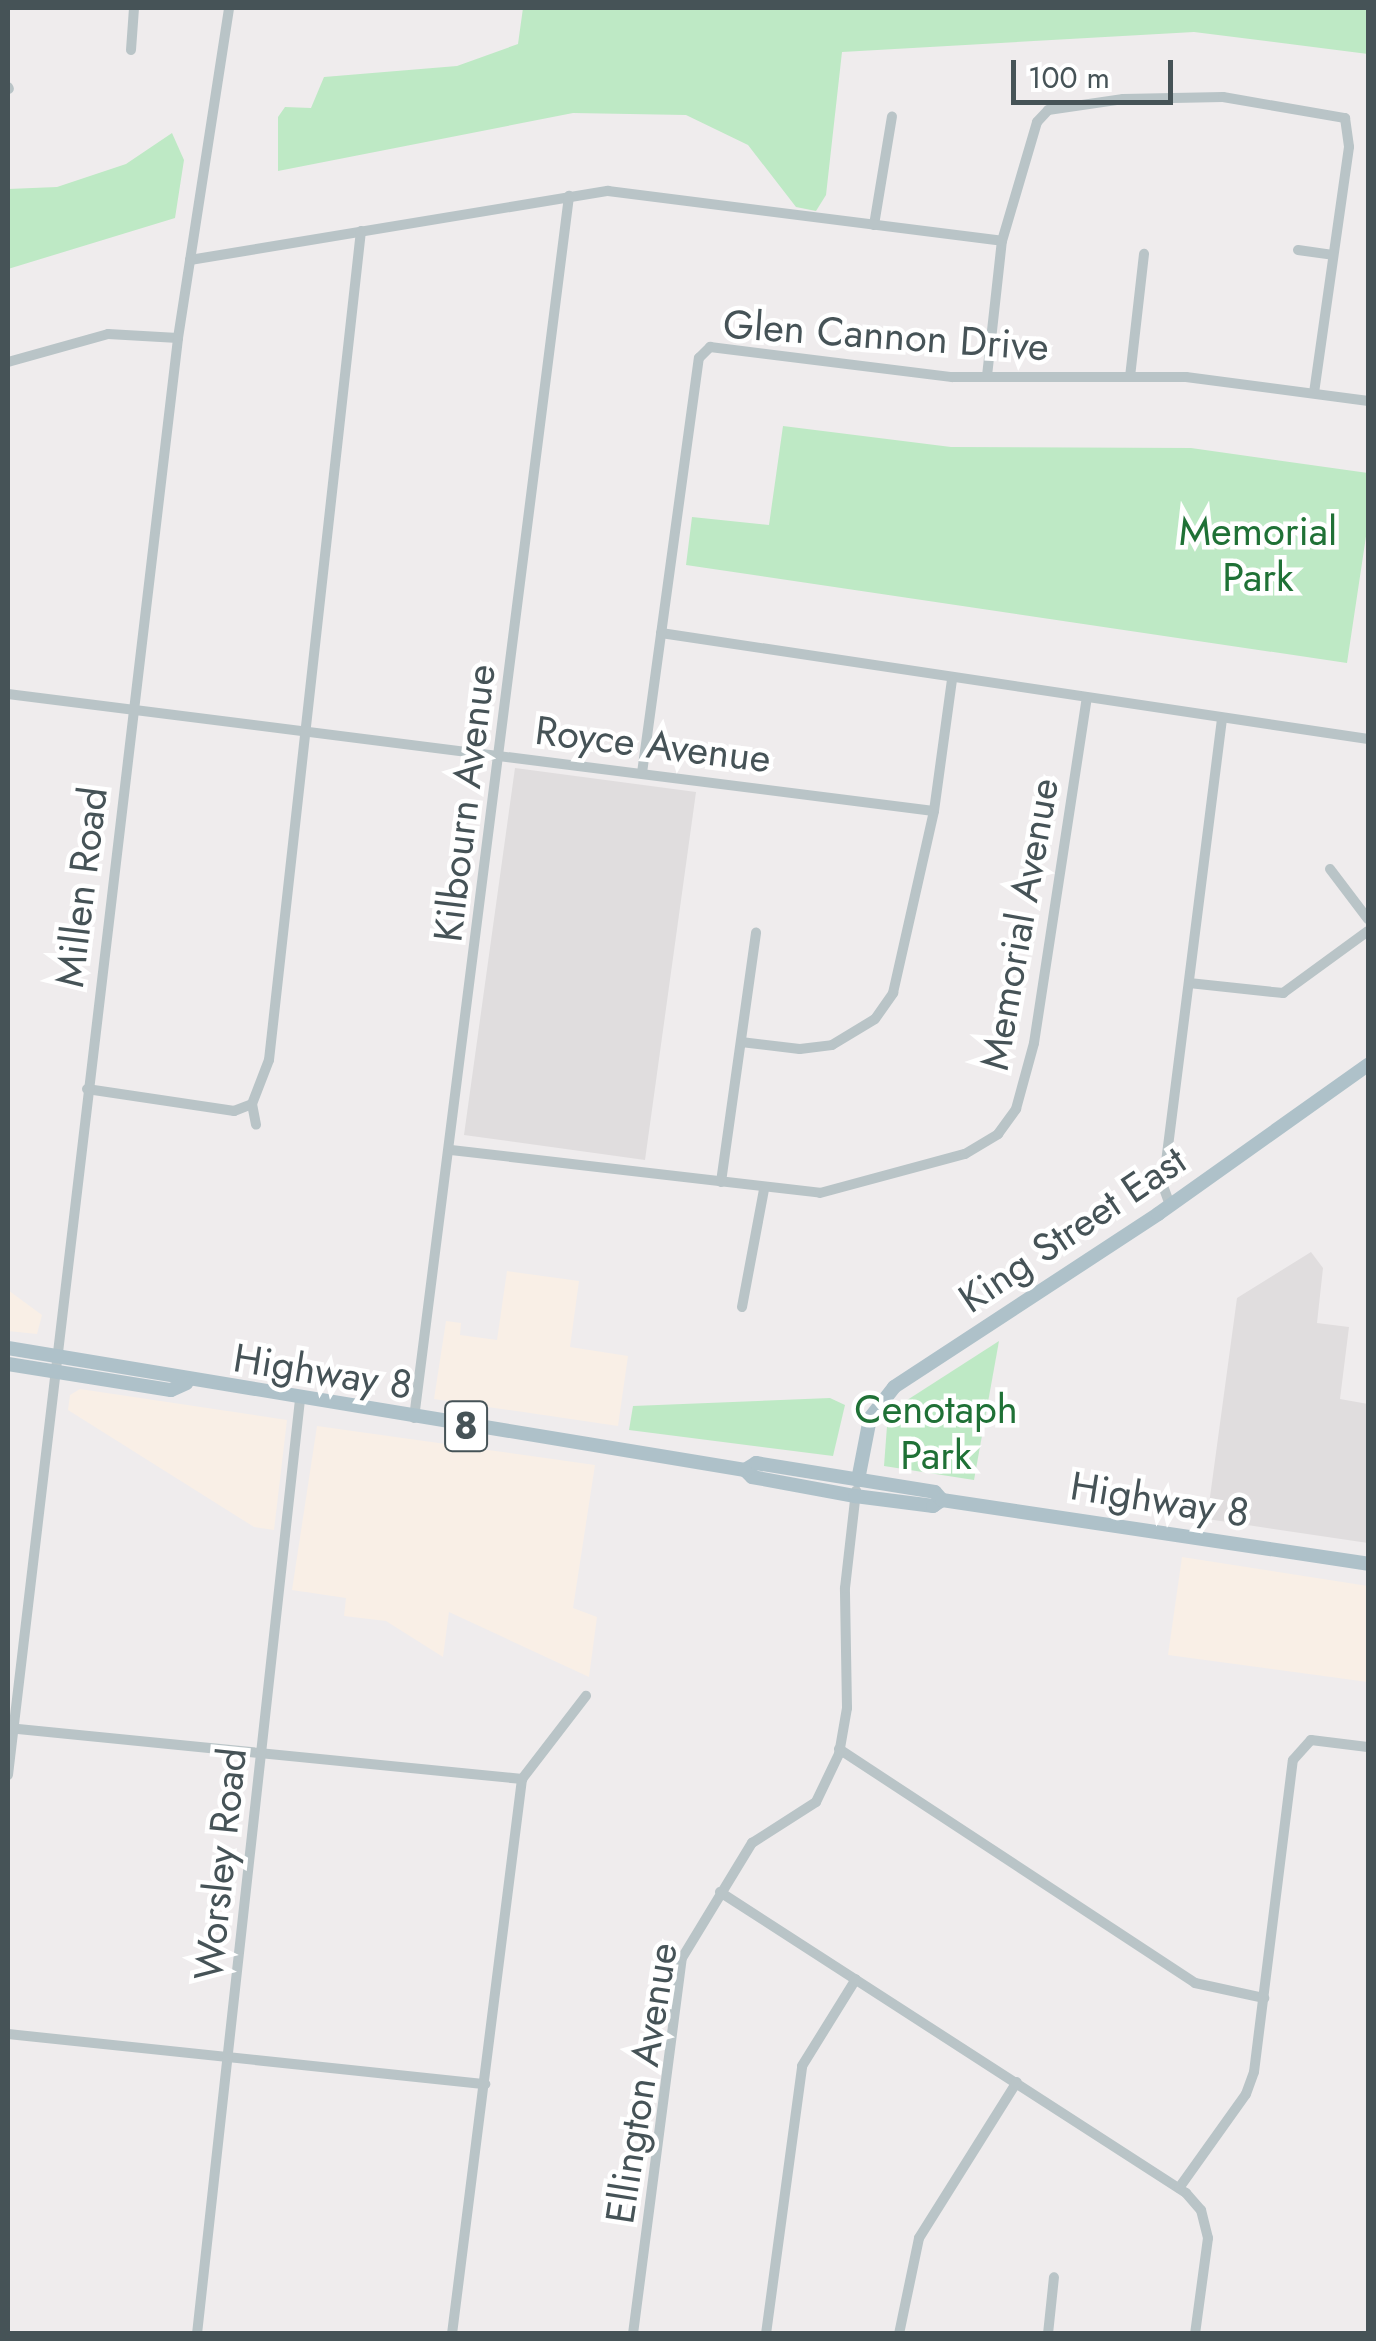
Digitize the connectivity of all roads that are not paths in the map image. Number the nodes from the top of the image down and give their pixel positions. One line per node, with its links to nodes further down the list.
1 (134, 8): 3 (street)
2 (229, 8): 12 (street, Millen Road)
3 (130, 50)
4 (892, 116): 6 (street)
5 (569, 196): 6 (street); 7 (street); 27 (street, Kilbourn Avenue)
6 (874, 225): 8 (street)
7 (361, 232): 12 (street); 25 (street)
8 (1002, 241): 11 (street); 15 (street)
9 (1298, 250): 11 (street)
10 (1144, 254): 16 (street)
11 (1333, 255): 17 (street)
12 (190, 260): 13 (street, Millen Road)
13 (178, 338): 14 (street); 23 (street, Millen Road)
14 (8, 362)
15 (987, 376): 16 (street, Glen Cannon Drive); 19 (street, Glen Cannon Drive)
16 (1130, 377): 17 (street, Glen Cannon Drive)
17 (1314, 393): 18 (street, Glen Cannon Drive)
18 (1368, 401)
19 (661, 633): 20 (street); 28 (street, Glen Cannon Drive)
20 (952, 680): 22 (street); 29 (street)
21 (8, 694): 23 (street, Royce Avenue)
22 (1087, 698): 24 (street); 42 (street, Memorial Avenue)
23 (133, 710): 25 (street, Royce Avenue); 37 (street, Millen Road)
24 (1222, 718): 26 (street); 34 (street)
25 (305, 730): 27 (street, Royce Avenue); 38 (street)
26 (1368, 739)
27 (500, 755): 28 (street, Royce Avenue); 40 (street, Kilbourn Avenue)
28 (642, 773): 29 (street, Royce Avenue)
29 (934, 811): 35 (street)
30 (1330, 869): 31 (street)
31 (1368, 919)
32 (1368, 931): 34 (street)
33 (756, 932): 35 (street)
34 (1189, 983): 43 (street)
35 (741, 1042): 41 (street)
36 (1368, 1065): 43 (main road, King Street East)
37 (87, 1089): 38 (street); 46 (street, Millen Road)
38 (252, 1104): 39 (street)
39 (256, 1125)
40 (451, 1150): 41 (street, Memorial Avenue); 51 (street, Kilbourn Avenue)
41 (720, 1182): 42 (street, Memorial Avenue)
42 (764, 1188): 44 (street)
43 (1170, 1205): 53 (main road, King Street East)
44 (742, 1308)
45 (8, 1348): 46 (main road, Highway 8 / 8)
46 (56, 1353): 48 (street, Millen Road); 49 (main road, Highway 8 / 8)
47 (8, 1364): 48 (main road, Highway 8 / 8)
48 (54, 1373): 49 (main road, Highway 8 / 8); 58 (street, Millen Road)
49 (187, 1383): 50 (main road, Highway 8 / 8)
50 (300, 1400): 51 (main road, Highway 8 / 8); 61 (street, Worsley Road)
51 (414, 1418): 52 (main road, Highway 8 / 8)
52 (745, 1470): 53 (main road, Highway 8 / 8); 54 (main road, Highway 8 / 8)
53 (858, 1480): 54 (street, Ellington Avenue); 55 (main road, Highway 8 / 8)
54 (855, 1496): 55 (main road, Highway 8 / 8); 60 (street, Ellington Avenue)
55 (942, 1500): 56 (main road, Highway 8 / 8)
56 (1368, 1564)
57 (586, 1696): 63 (street)
58 (10, 1728): 61 (street); 62 (street, Millen Road)
59 (1368, 1747): 66 (street)
60 (839, 1749): 64 (street, Ellington Avenue); 66 (street)
61 (262, 1750): 63 (street); 68 (street, Worsley Road)
62 (8, 1775)
63 (522, 1779): 70 (street)
64 (720, 1892): 65 (street); 75 (street, Ellington Avenue)
65 (856, 1979): 69 (street); 76 (street)
66 (1264, 1998): 71 (street)
67 (8, 2034): 68 (street)
68 (228, 2057): 70 (street); 73 (street, Worsley Road)
69 (1017, 2082): 71 (street); 77 (street)
70 (485, 2084): 74 (street)
71 (1179, 2188): 79 (street)
72 (1054, 2277): 78 (street)
73 (197, 2334)
74 (452, 2334)
75 (634, 2334)
76 (766, 2334)
77 (899, 2334)
78 (1048, 2334)
79 (1196, 2334)

